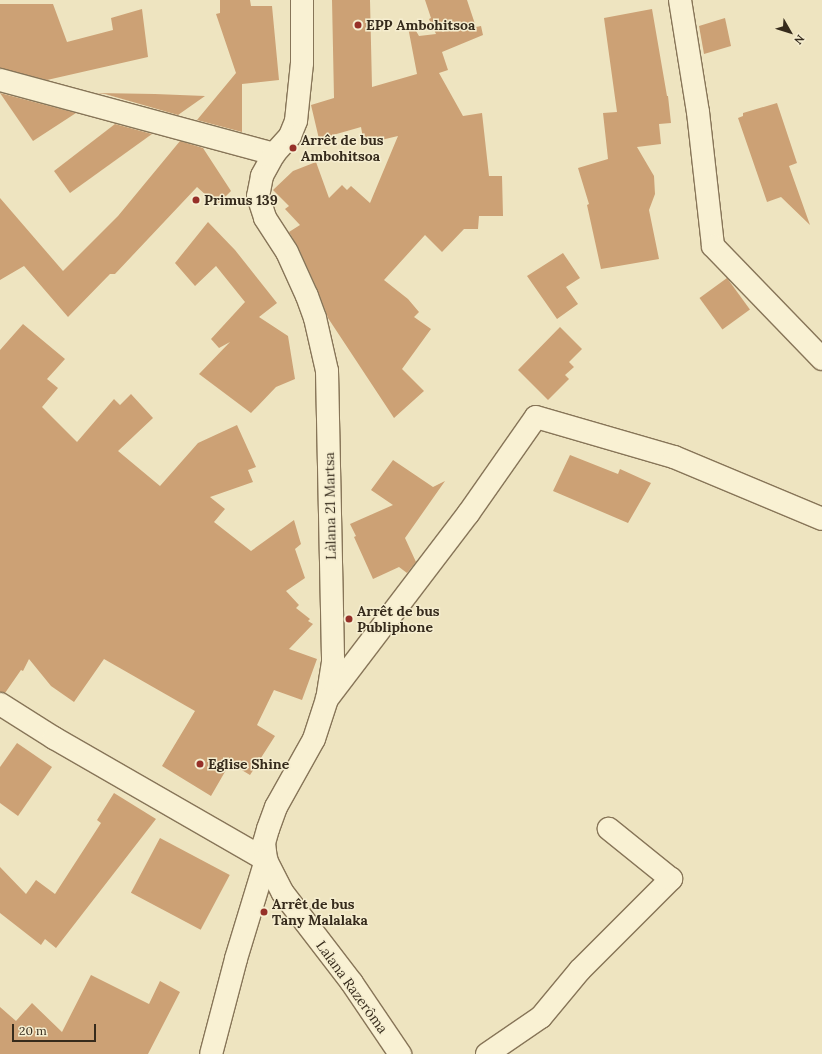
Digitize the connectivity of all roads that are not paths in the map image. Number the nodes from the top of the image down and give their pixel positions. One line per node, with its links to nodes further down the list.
1 (302, 0): 4 (street, Làlana 21 Martsa)
2 (680, 0): 5 (street)
3 (0, 80): 4 (street)
4 (274, 154): 7 (street, Làlana 21 Martsa)
5 (822, 359)
6 (822, 519): 7 (street)
7 (327, 699): 10 (street, Làlana 21 Martsa)
8 (0, 704): 10 (street)
9 (609, 829): 13 (street)
10 (266, 860): 11 (street); 12 (street, Lalana Razerôma)
11 (211, 1054)
12 (400, 1054)
13 (487, 1054)

